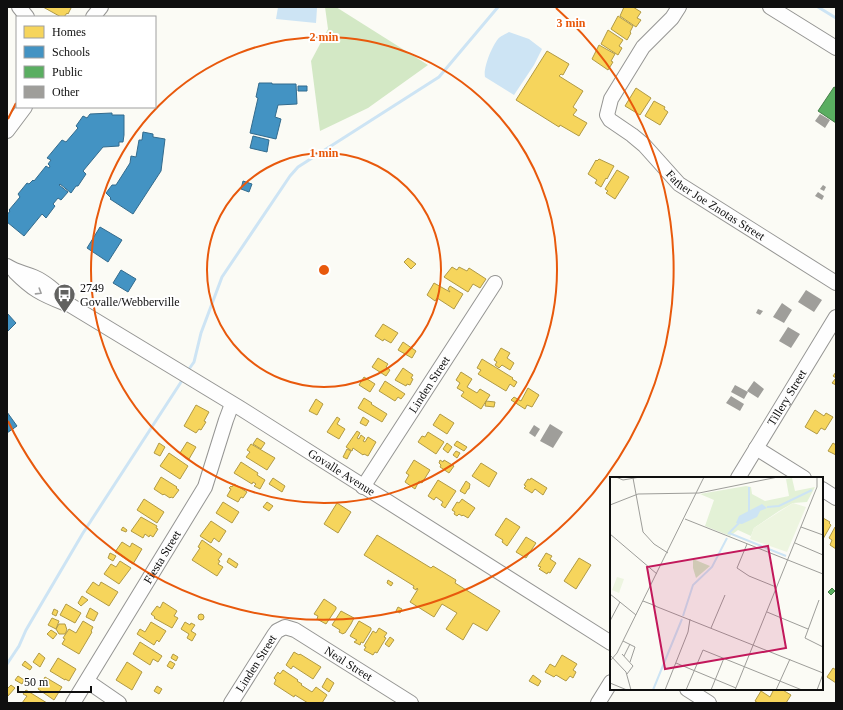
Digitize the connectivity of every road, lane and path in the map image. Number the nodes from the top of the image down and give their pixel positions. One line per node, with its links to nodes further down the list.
1 (19, 7): 5 (street)
2 (101, 7): 6 (street)
3 (679, 7): 12 (street, Father Joe Znotas Street)
4 (770, 7): 7 (street)
5 (26, 16)
6 (94, 16)
7 (836, 48)
8 (24, 108): 9 (street)
9 (7, 131)
10 (10, 269): 14 (street, Govalle Avenue)
11 (495, 282): 18 (street, Linden Street)
12 (836, 283)
13 (836, 317): 15 (street, Tillery Street)
14 (232, 404): 18 (street, Govalle Avenue); 23 (street, Fiesta Street)
15 (756, 448): 16 (street, Tillery Street); 17 (street)
16 (739, 477)
17 (802, 477)
18 (363, 487): 22 (street, Govalle Avenue)
19 (823, 490): 20 (street)
20 (836, 498)
21 (284, 627): 28 (street, Linden Street); 29 (street, Neal Street)
22 (610, 642)
23 (87, 681): 26 (street, Fiesta Street); 27 (street)
24 (610, 684): 30 (street)
25 (689, 690): 31 (street)
26 (74, 703)
27 (119, 703)
28 (232, 703)
29 (411, 703)
30 (598, 703)
31 (709, 703)

